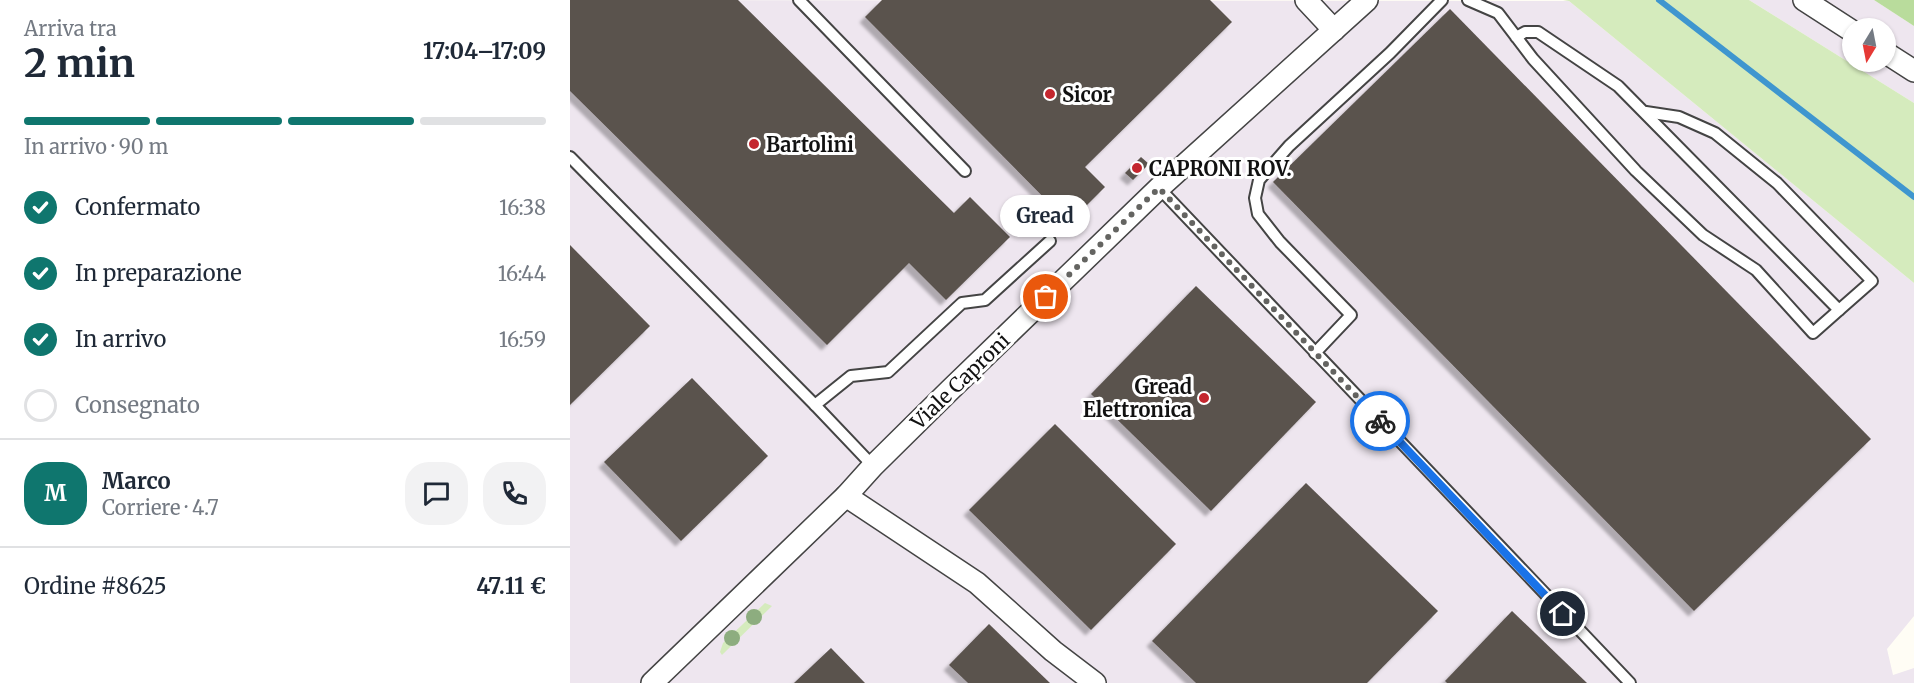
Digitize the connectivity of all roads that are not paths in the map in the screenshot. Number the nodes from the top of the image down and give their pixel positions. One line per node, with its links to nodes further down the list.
1 (799, 0): 14 (lane)
2 (1306, 0): 8 (street)
3 (1366, 0): 8 (street, Viale Caproni)
4 (1442, 0): 18 (lane)
5 (1468, 0): 9 (lane)
6 (1804, 0): 7 (street)
7 (1842, 25)
8 (1334, 30): 15 (street, Viale Caproni)
9 (1516, 37): 12 (lane); 17 (lane)
10 (1896, 59): 11 (street)
11 (1914, 71)
12 (1645, 112): 17 (lane); 17 (lane)
13 (570, 157): 19 (lane)
14 (964, 171)
15 (1159, 188): 18 (lane); 20 (street, Viale Caproni)
16 (1050, 241): 19 (lane)
17 (1839, 310)
18 (1315, 353): 24 (lane)
19 (815, 405): 20 (lane)
20 (873, 466): 21 (street, Viale Caproni)
21 (846, 496): 22 (street, Viale Caproni); 23 (street)
22 (652, 683)
23 (1095, 683)
24 (1630, 683)

